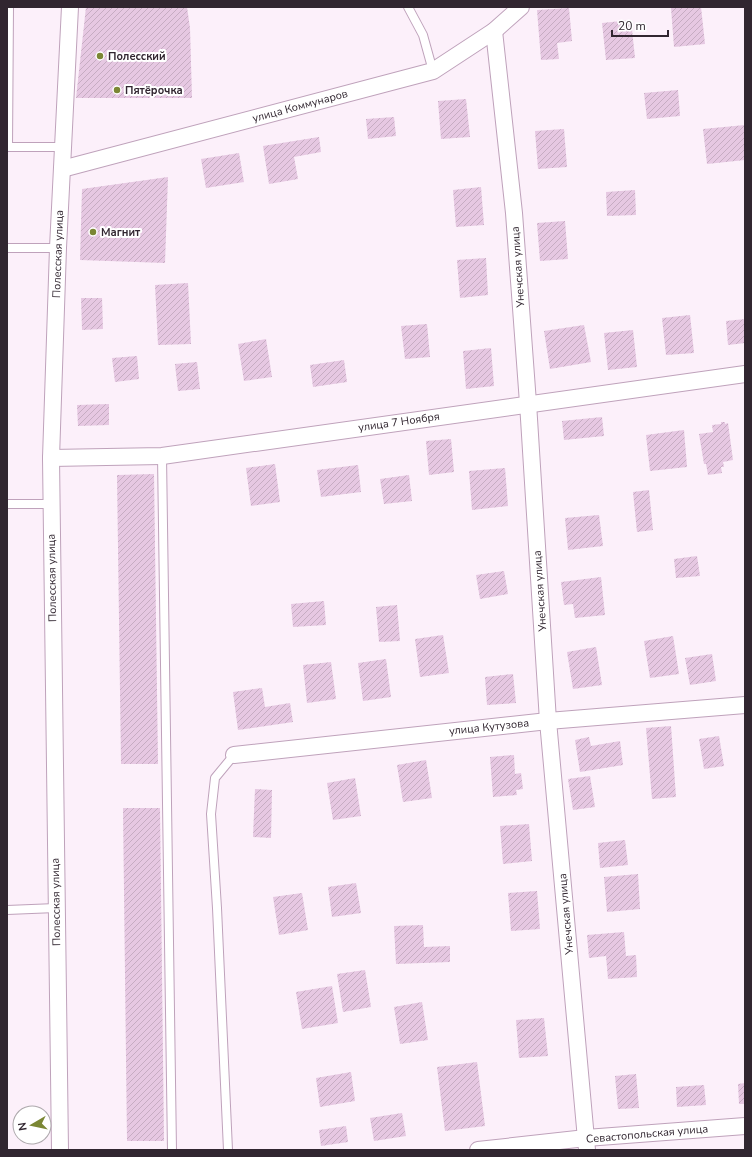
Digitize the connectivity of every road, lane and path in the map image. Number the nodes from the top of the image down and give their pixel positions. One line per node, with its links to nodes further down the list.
1 (9, 7): 7 (lane)
2 (70, 7): 8 (street, Полесская улица)
3 (408, 7): 6 (lane)
4 (521, 7): 5 (street, улица Коммунаров)
5 (494, 31): 6 (street, улица Коммунаров); 13 (street, Унечская улица)
6 (433, 71): 9 (street, улица Коммунаров)
7 (7, 147): 8 (lane)
8 (63, 147): 9 (street, Полесская улица)
9 (62, 169): 11 (street, Полесская улица)
10 (7, 248): 11 (lane)
11 (58, 248): 15 (street, Полесская улица)
12 (745, 374): 13 (street, улица 7 Ноября)
13 (528, 403): 14 (street, улица 7 Ноября); 19 (street, Унечская улица)
14 (162, 456): 15 (street, улица 7 Ноября); 26 (lane)
15 (51, 458): 17 (street, Полесская улица)
16 (7, 504): 17 (lane)
17 (51, 504): 21 (street, Полесская улица)
18 (745, 705): 19 (street, улица Кутузова)
19 (548, 721): 20 (street, улица Кутузова); 24 (street, Унечская улица)
20 (234, 755): 27 (lane)
21 (56, 908): 22 (lane); 25 (street, Полесская улица)
22 (7, 910)
23 (745, 1126): 24 (street, Севастопольская улица)
24 (587, 1144): 28 (street, Севастопольская улица)
25 (60, 1150)
26 (172, 1150)
27 (228, 1150)
28 (478, 1150)

